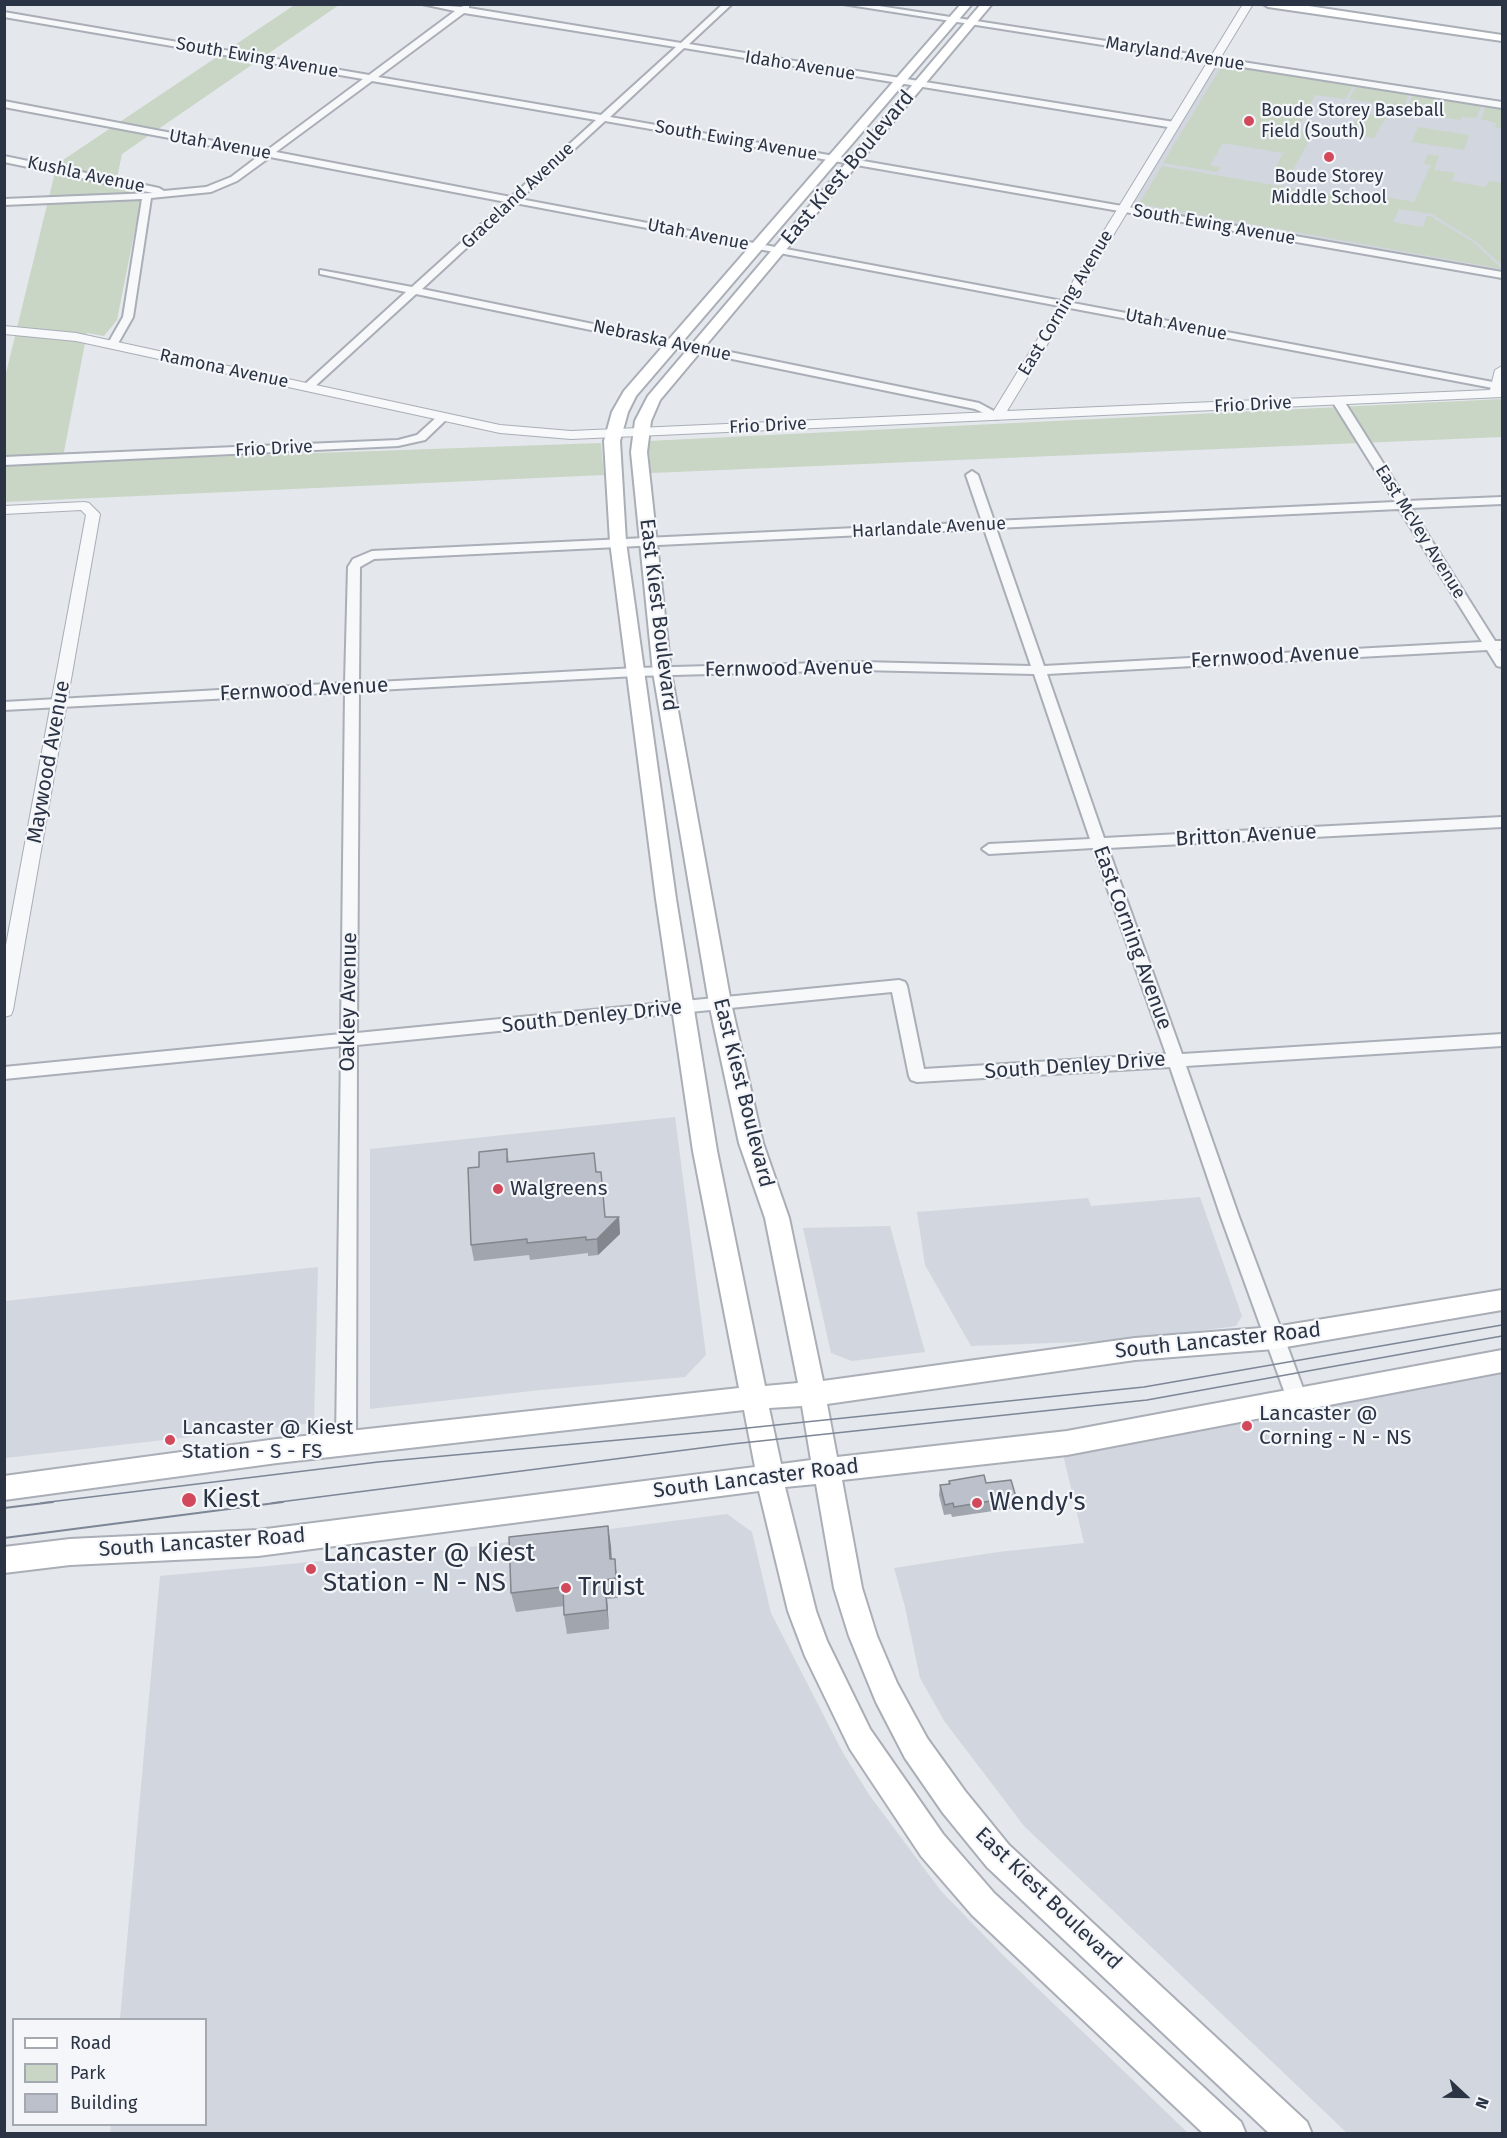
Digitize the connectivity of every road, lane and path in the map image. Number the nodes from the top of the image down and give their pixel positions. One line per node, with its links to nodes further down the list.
1 (426, 4): 9 (street, Idaho Avenue)
2 (728, 4): 14 (street, Graceland Avenue)
3 (847, 4): 11 (street, Maryland Avenue)
4 (967, 4): 11 (main road, East Kiest Boulevard)
5 (987, 4): 11 (main road, East Kiest Boulevard)
6 (1248, 4): 15 (street, East Corning Avenue)
7 (1268, 4): 13 (main road)
8 (1307, 4): 12 (main road)
9 (465, 7): 14 (street, Idaho Avenue); 16 (street)
10 (4, 14): 16 (street, South Ewing Avenue)
11 (962, 22): 15 (street, Maryland Avenue); 17 (main road, East Kiest Boulevard); 18 (main road, East Kiest Boulevard)
12 (1503, 32)
13 (1503, 38)
14 (683, 46): 17 (street, Idaho Avenue); 21 (street, Graceland Avenue)
15 (1214, 60): 20 (street, Maryland Avenue); 22 (street, East Corning Avenue)
16 (370, 77): 21 (street, South Ewing Avenue); 23 (street)
17 (899, 82): 18 (street, Idaho Avenue); 24 (main road, East Kiest Boulevard)
18 (919, 85): 22 (street, Idaho Avenue); 26 (main road, East Kiest Boulevard)
19 (4, 104): 23 (street, Utah Avenue)
20 (1503, 105)
21 (603, 118): 24 (street, South Ewing Avenue); 29 (street, Graceland Avenue)
22 (1174, 125): 31 (street, East Corning Avenue)
23 (268, 154): 27 (street); 29 (street, Utah Avenue)
24 (833, 158): 26 (street, South Ewing Avenue); 32 (main road, East Kiest Boulevard)
25 (4, 159): 27 (street, Kushla Avenue)
26 (854, 162): 31 (street, South Ewing Avenue); 33 (main road, East Kiest Boulevard)
27 (168, 194): 28 (street)
28 (147, 196): 30 (street); 40 (street)
29 (514, 200): 32 (street, Utah Avenue); 36 (street, Graceland Avenue)
30 (4, 202)
31 (1123, 209): 35 (street, South Ewing Avenue); 37 (street, East Corning Avenue)
32 (756, 246): 33 (street, Utah Avenue); 39 (main road, East Kiest Boulevard)
33 (778, 250): 37 (street, Utah Avenue); 41 (main road, East Kiest Boulevard)
34 (324, 272): 36 (street, Nebraska Avenue)
35 (1503, 275)
36 (415, 290): 39 (street, Nebraska Avenue); 43 (street, Graceland Avenue)
37 (1066, 304): 44 (street, Utah Avenue); 46 (street, East Corning Avenue)
38 (4, 330): 40 (street, Ramona Avenue)
39 (672, 343): 41 (street, Nebraska Avenue); 49 (main road, East Kiest Boulevard)
40 (112, 345): 43 (street, Ramona Avenue)
41 (695, 348): 46 (street, Nebraska Avenue); 48 (main road, East Kiest Boulevard)
42 (1503, 370): 44 (street)
43 (308, 387): 47 (street, Ramona Avenue)
44 (1499, 391): 45 (street, Frio Drive)
45 (1338, 401): 46 (street, Frio Drive); 53 (street, East McVey Avenue)
46 (997, 416): 48 (street, Frio Drive)
47 (443, 417): 49 (street, Frio Drive); 50 (street, Frio Drive)
48 (640, 432): 49 (street, Frio Drive); 56 (main road, East Kiest Boulevard)
49 (614, 434): 57 (main road, East Kiest Boulevard)
50 (4, 461)
51 (972, 475): 55 (street, East Corning Avenue)
52 (1503, 500): 53 (street, Harlandale Avenue)
53 (1404, 504): 55 (street, Harlandale Avenue); 59 (street, East McVey Avenue)
54 (4, 510): 65 (street, Maywood Avenue)
55 (988, 525): 56 (street, Harlandale Avenue); 61 (street, East Corning Avenue)
56 (647, 540): 57 (street, Harlandale Avenue); 63 (main road, East Kiest Boulevard)
57 (618, 542): 58 (street, Harlandale Avenue); 62 (main road, East Kiest Boulevard)
58 (357, 562): 64 (street, Oakley Avenue)
59 (1497, 645): 60 (street, East McVey Avenue); 61 (street, Fernwood Avenue)
60 (1503, 663)
61 (1040, 670): 63 (street, Fernwood Avenue); 68 (street, East Corning Avenue)
62 (636, 672): 63 (street, Fernwood Avenue); 64 (street, Fernwood Avenue); 71 (main road, East Kiest Boulevard)
63 (662, 672): 70 (main road, East Kiest Boulevard)
64 (352, 687): 65 (street, Fernwood Avenue); 73 (street, Oakley Avenue)
65 (59, 704): 66 (street, Fernwood Avenue); 72 (street, Maywood Avenue)
66 (4, 706)
67 (1503, 822): 68 (street, Britton Avenue)
68 (1099, 844): 69 (street, Britton Avenue); 75 (street, East Corning Avenue)
69 (989, 849)
70 (720, 1003): 71 (street, South Denley Drive); 75 (street, South Denley Drive); 80 (main road, East Kiest Boulevard)
71 (682, 1008): 73 (street, South Denley Drive); 81 (main road, East Kiest Boulevard)
72 (4, 1010)
73 (348, 1040): 76 (street, South Denley Drive); 83 (street, Oakley Avenue)
74 (1503, 1040): 75 (street, South Denley Drive)
75 (1176, 1060): 78 (street, East Corning Avenue)
76 (4, 1073)
77 (1503, 1300): 78 (main road, South Lancaster Road)
78 (1274, 1338): 80 (main road, South Lancaster Road); 82 (street, East Corning Avenue)
79 (1503, 1361): 82 (main road, South Lancaster Road)
80 (813, 1394): 81 (main road, South Lancaster Road); 84 (main road, East Kiest Boulevard)
81 (754, 1399): 83 (main road, South Lancaster Road); 85 (main road, East Kiest Boulevard)
82 (1297, 1399): 84 (main road, South Lancaster Road)
83 (346, 1443): 86 (main road, South Lancaster Road)
84 (827, 1471): 85 (main road, South Lancaster Road); 89 (main road, East Kiest Boulevard)
85 (770, 1478): 87 (main road, South Lancaster Road); 88 (main road, East Kiest Boulevard)
86 (4, 1488)
87 (4, 1560)
88 (1229, 2133)
89 (1295, 2133)

